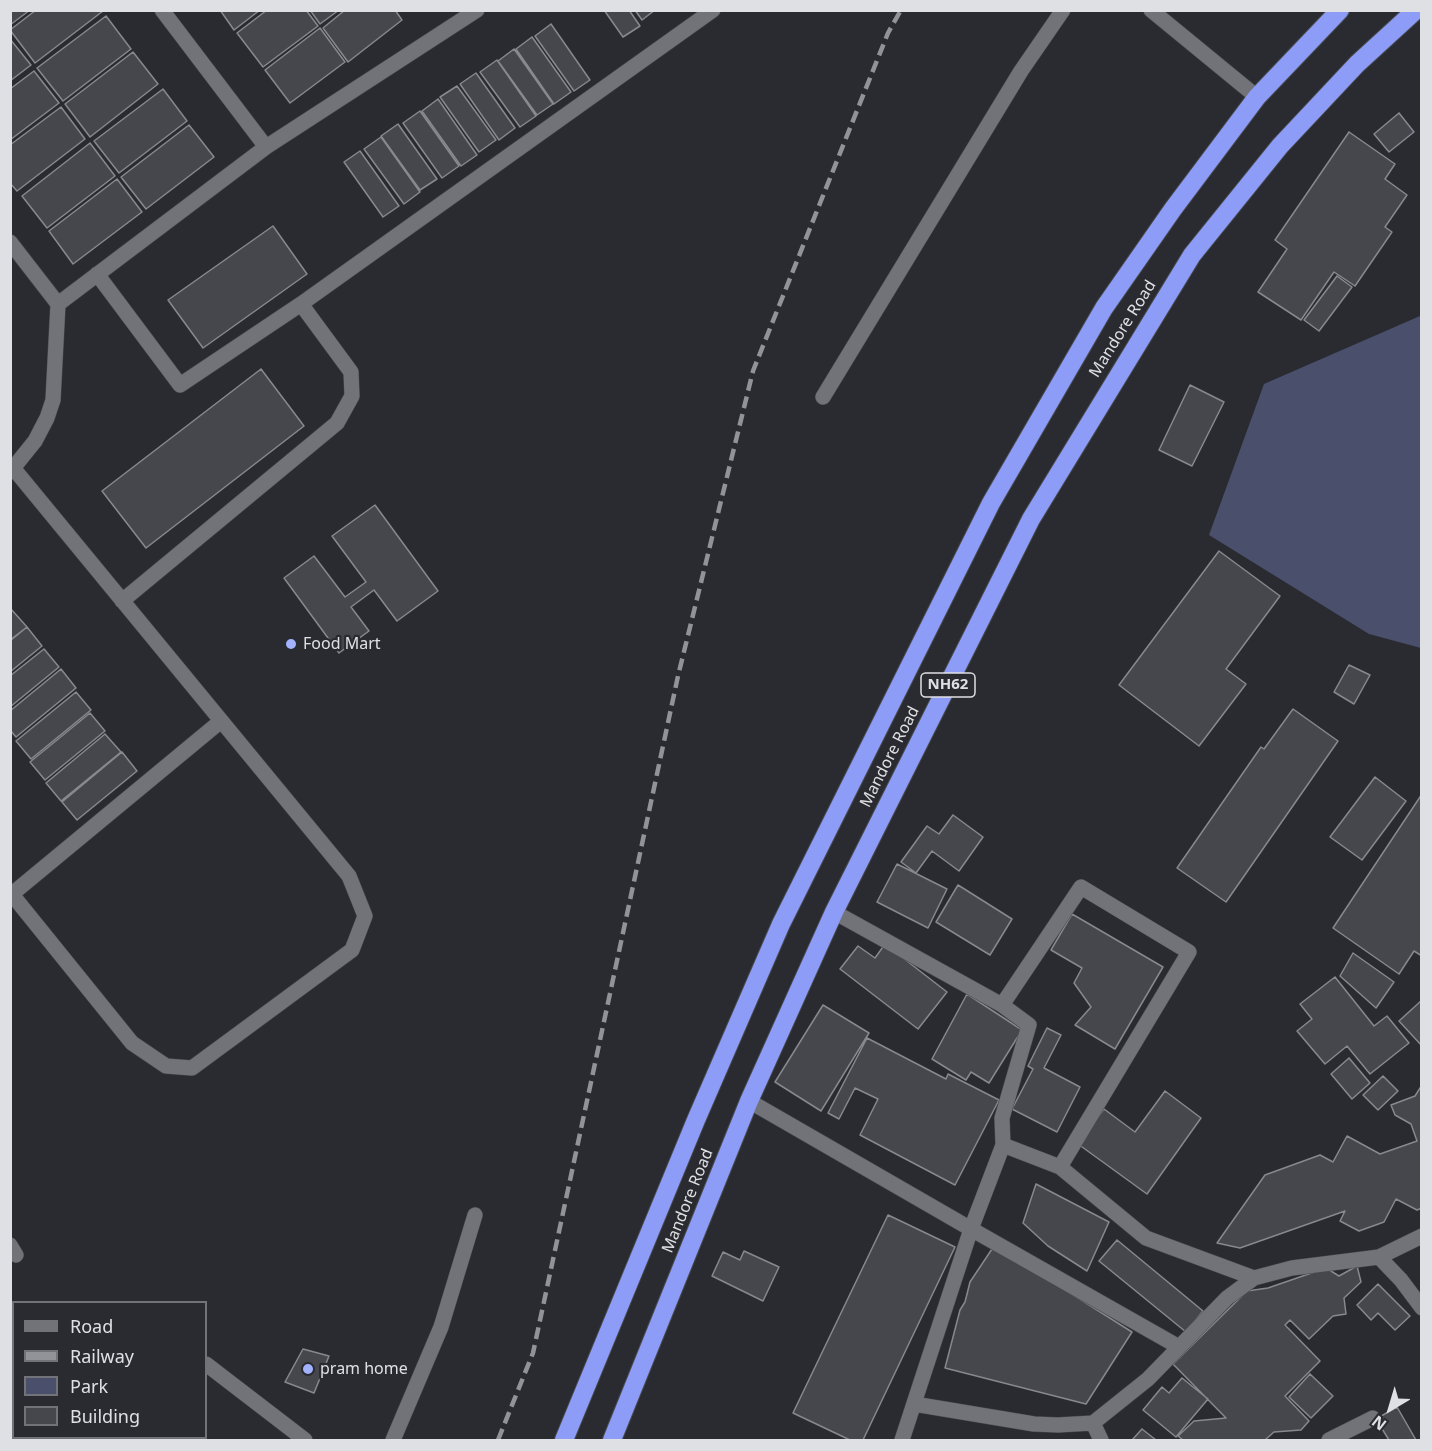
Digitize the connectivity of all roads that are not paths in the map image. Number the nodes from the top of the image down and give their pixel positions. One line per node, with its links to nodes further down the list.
1 (162, 10): 9 (street)
2 (713, 10): 13 (street)
3 (1062, 10): 14 (street)
4 (1151, 10): 8 (street)
5 (1340, 10): 8 (highway, Mandore Road / NH62)
6 (1416, 10): 19 (highway, Mandore Road / NH62)
7 (471, 12): 9 (street)
8 (1257, 97): 37 (highway, Mandore Road / NH62)
9 (266, 147): 11 (street)
10 (10, 242): 12 (street)
11 (97, 274): 12 (street); 13 (street)
12 (58, 304): 15 (street)
13 (301, 304): 16 (street)
14 (823, 397)
15 (12, 470): 16 (street)
16 (122, 601): 17 (street)
17 (221, 721): 18 (street); 18 (street)
18 (11, 893)
19 (834, 912): 20 (street); 21 (highway, Mandore Road / NH62)
20 (1002, 1005): 22 (street); 23 (street)
21 (749, 1101): 25 (street); 38 (highway, Mandore Road / NH62)
22 (1003, 1145): 23 (street); 25 (street)
23 (1060, 1167): 28 (street)
24 (475, 1215): 36 (street)
25 (971, 1229): 30 (street); 32 (street)
26 (1422, 1236): 27 (street)
27 (1379, 1257): 28 (street); 29 (street)
28 (1254, 1278): 30 (street)
29 (1422, 1308)
30 (1179, 1347): 34 (street)
31 (207, 1365): 35 (street)
32 (914, 1404): 34 (street); 39 (street)
33 (1373, 1418): 41 (street)
34 (1093, 1423): 40 (street)
35 (305, 1440)
36 (393, 1440)
37 (564, 1440)
38 (612, 1440)
39 (902, 1440)
40 (1101, 1440)
41 (1329, 1440)

